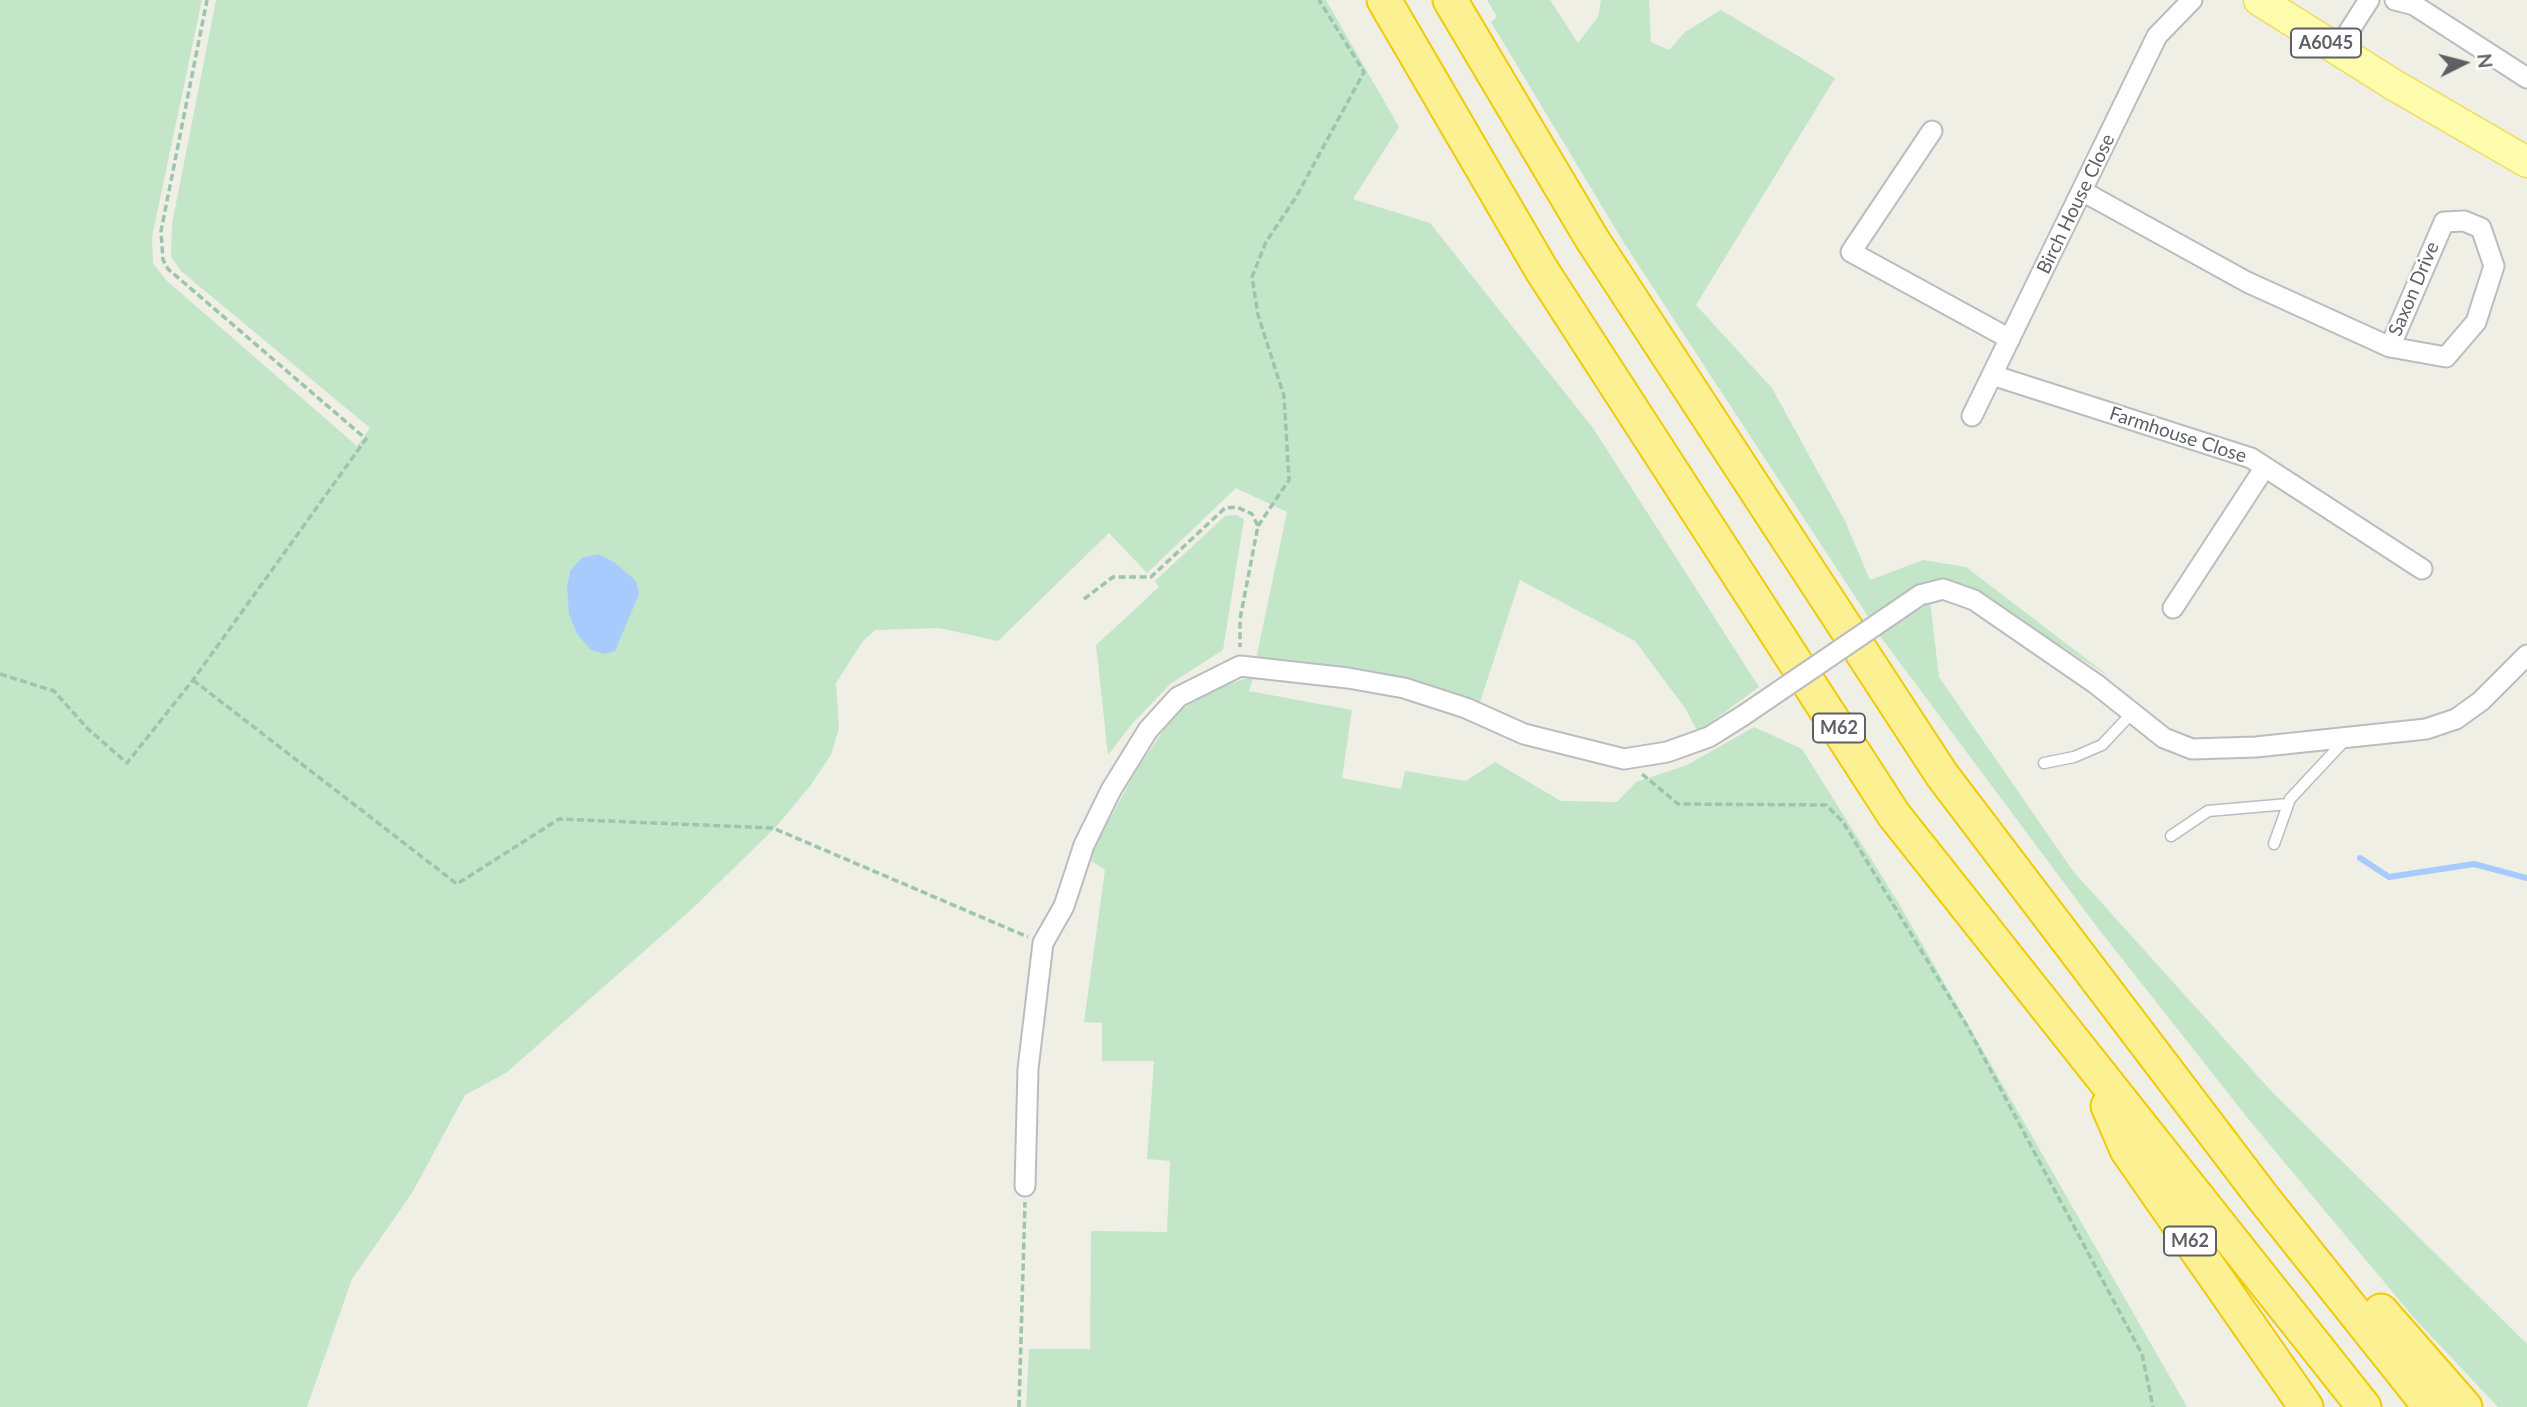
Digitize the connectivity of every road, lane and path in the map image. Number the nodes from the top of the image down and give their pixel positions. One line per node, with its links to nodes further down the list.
1 (207, 0): 26 (path)
2 (1320, 0): 19 (path)
3 (1384, 0): 35 (highway, M62)
4 (1450, 0): 37 (highway)
5 (2192, 0): 13 (street, Birch House Close)
6 (2259, 0): 9 (main road, A6045)
7 (2368, 0): 9 (street)
8 (2395, 0): 10 (street)
9 (2337, 50): 12 (main road, A6045)
10 (2527, 78)
11 (1932, 131): 14 (street)
12 (2527, 162)
13 (2082, 191): 14 (street, Birch House Close); 15 (street, Saxon Drive)
14 (2010, 339): 16 (street, Birch House Close)
15 (2390, 346): 15 (street, Saxon Drive)
16 (1992, 375): 17 (street, Birch House Close); 18 (street, Farmhouse Close)
17 (1972, 416)
18 (2265, 467): 20 (street, Farmhouse Close); 22 (street)
19 (1258, 526): 21 (path); 24 (path)
20 (2422, 569)
21 (1084, 599)
22 (2173, 608)
23 (2527, 655): 28 (street)
24 (1240, 666): 29 (street); 34 (street)
25 (0, 674): 26 (path)
26 (192, 680): 34 (path)
27 (2133, 713): 28 (street); 29 (street, bridge); 30 (lane)
28 (2347, 738): 31 (lane)
29 (1625, 759): 39 (path)
30 (2044, 763)
31 (2288, 804): 32 (lane); 33 (lane)
32 (2171, 836)
33 (2274, 844)
34 (1043, 943): 36 (street)
35 (2090, 1065): 40 (highway, M62); 41 (highway, M62)
36 (1025, 1186): 38 (path)
37 (2261, 1195): 42 (highway); 43 (highway)
38 (1019, 1407)
39 (2153, 1407)
40 (2306, 1407)
41 (2364, 1407)
42 (2430, 1407)
43 (2465, 1407)

